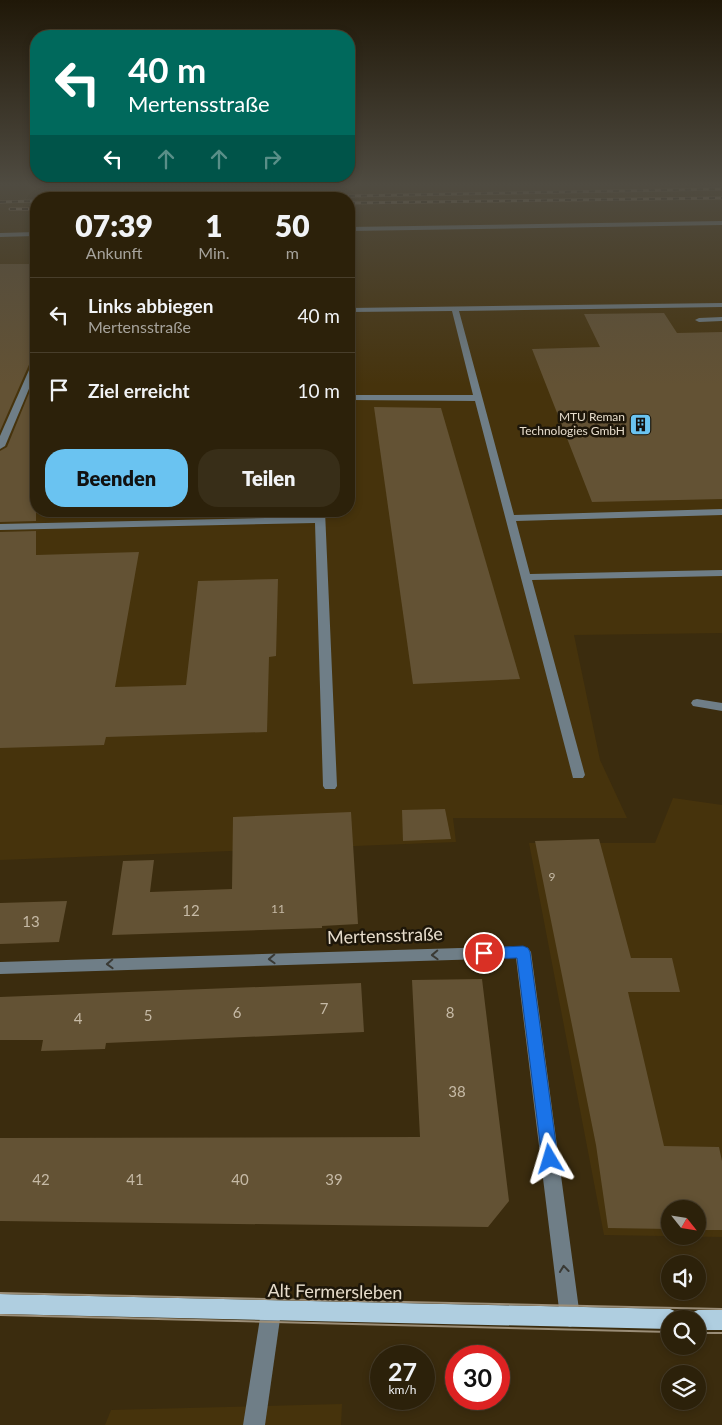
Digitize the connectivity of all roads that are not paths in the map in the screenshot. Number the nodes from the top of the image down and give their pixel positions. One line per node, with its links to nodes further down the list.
1 (722, 305): 3 (street)
2 (355, 310): 3 (street)
3 (455, 310): 8 (street)
4 (699, 320): 5 (street)
5 (722, 320)
6 (30, 377): 9 (street)
7 (355, 398): 8 (street)
8 (478, 398): 13 (street)
9 (0, 446)
10 (722, 512): 13 (street)
11 (291, 517): 14 (street)
12 (320, 517): 20 (street)
13 (510, 518): 16 (street)
14 (0, 527)
15 (722, 573): 16 (street)
16 (526, 577): 19 (street)
17 (697, 703): 18 (street)
18 (722, 707)
19 (578, 775)
20 (330, 786)
21 (0, 968): 24 (street, Mertensstraße, one-way to 21)
22 (0, 1304): 23 (main road, Alt Fermersleben)
23 (271, 1312): 24 (main road, Alt Fermersleben); 28 (street)
24 (570, 1317): 25 (main road, Alt Fermersleben)
25 (661, 1319)
26 (706, 1320): 27 (main road)
27 (722, 1320)
28 (254, 1425)

